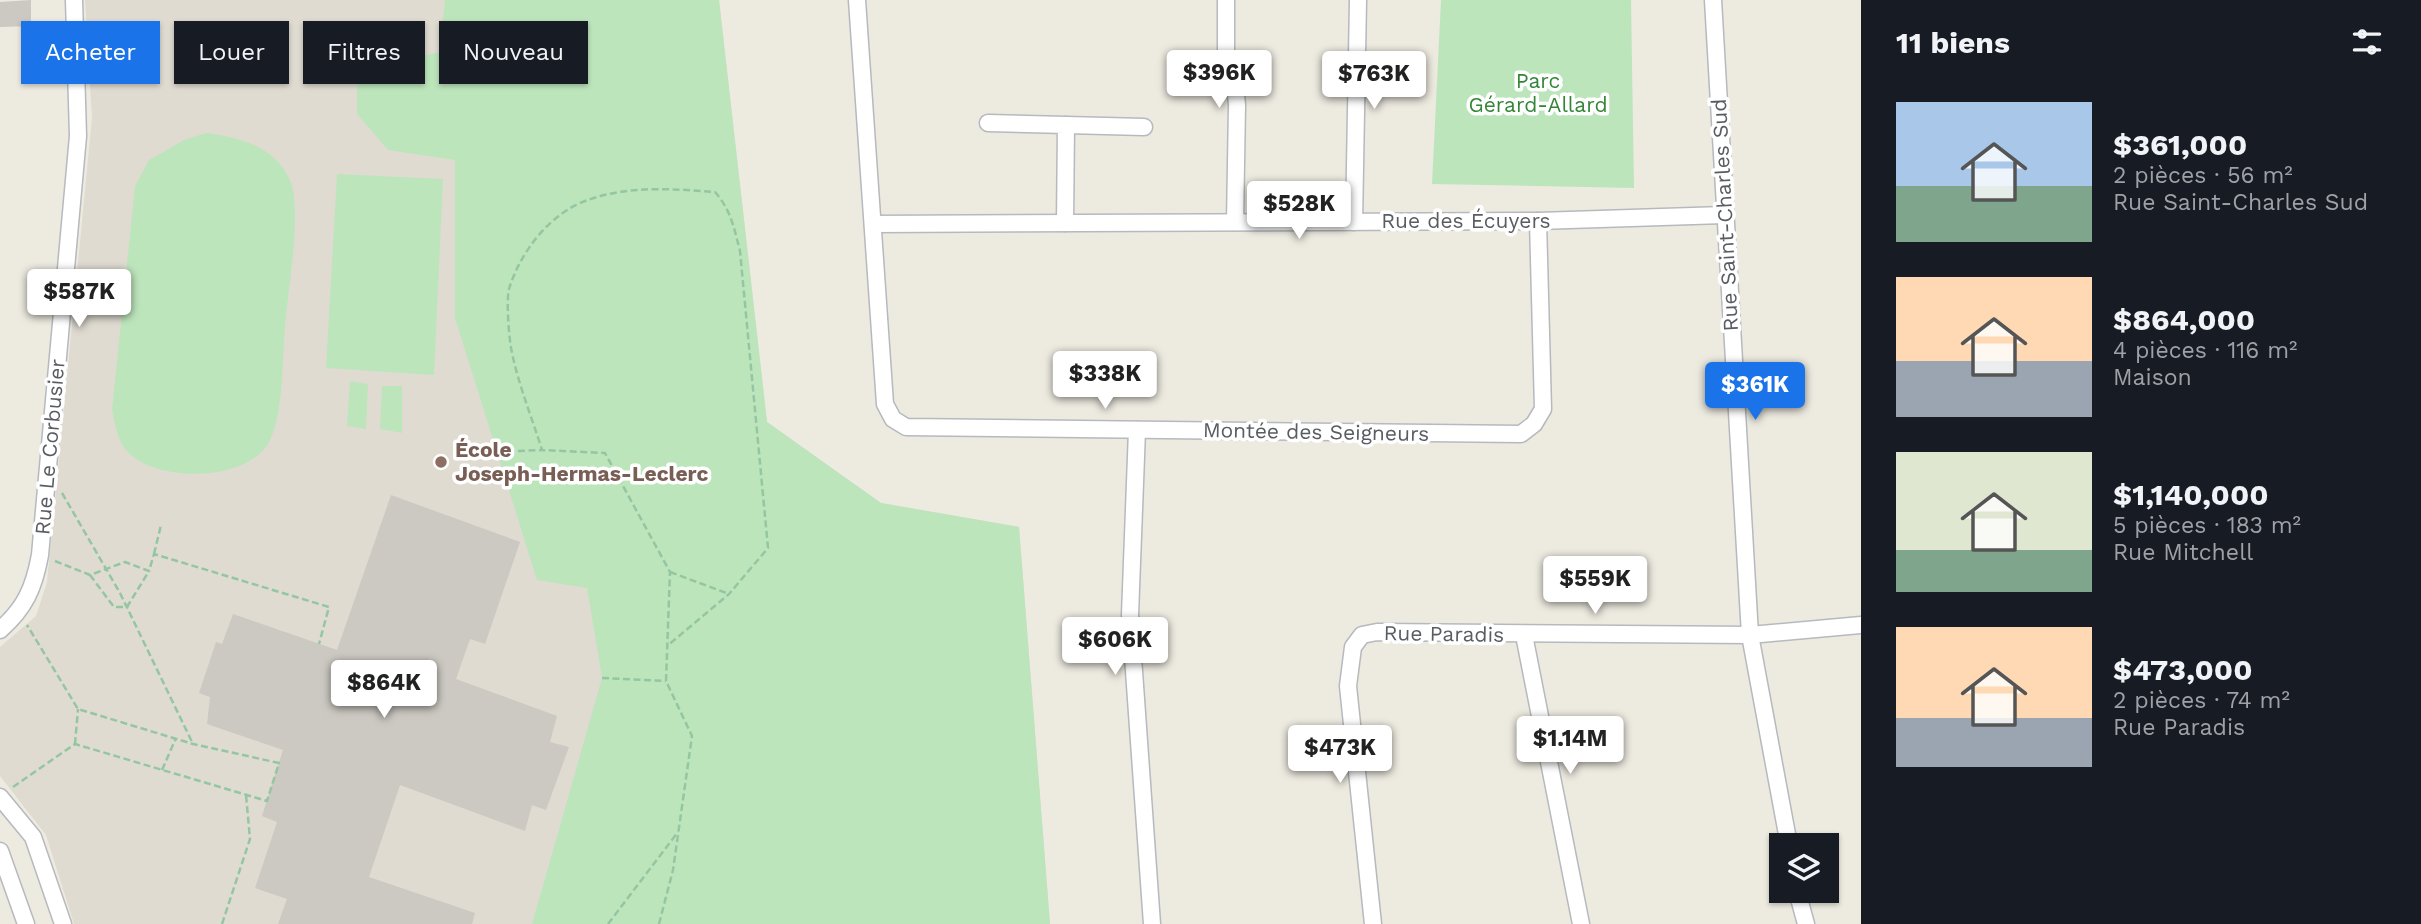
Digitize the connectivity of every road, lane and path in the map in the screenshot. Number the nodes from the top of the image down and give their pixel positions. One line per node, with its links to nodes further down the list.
1 (74, 0): 21 (street, Rue Le Corbusier)
2 (856, 0): 14 (street, Montée des Seigneurs)
3 (1226, 0): 11 (street)
4 (1358, 0): 12 (street)
5 (1713, 0): 9 (street, Rue Saint-Charles Sud)
6 (988, 123): 7 (street)
7 (1066, 125): 8 (street); 13 (street)
8 (1144, 127)
9 (1724, 215): 10 (street, Rue des Écuyers); 31 (street, Rue Saint-Charles Sud)
10 (1538, 221): 12 (street, Rue des Écuyers); 15 (street, Montée des Seigneurs)
11 (1236, 222): 12 (street, Rue des Écuyers); 13 (street, Rue des Écuyers)
12 (1354, 222)
13 (1065, 223): 14 (street, Rue des Écuyers)
14 (873, 224): 15 (street, Montée des Seigneurs)
15 (1137, 429): 52 (street)
16 (542, 450): 17 (path); 23 (path); 25 (path)
17 (497, 452)
18 (61, 491): 26 (path)
19 (161, 525): 20 (path)
20 (154, 554): 22 (path); 32 (path)
21 (40, 555): 24 (path); 27 (street, Rue Le Corbusier)
22 (149, 571): 24 (path); 26 (path)
23 (670, 572): 25 (path); 33 (path)
24 (90, 575): 26 (path)
25 (729, 594): 33 (path)
26 (127, 607): 39 (path)
27 (20, 613): 29 (street, Rue Le Corbusier); 36 (path)
28 (1861, 625): 31 (street, Rue Paradis)
29 (0, 630)
30 (1524, 635): 31 (street, Rue Paradis); 53 (street, Rue Paradis); 54 (street)
31 (1750, 635): 44 (street, Rue Saint-Charles Sud)
32 (319, 644)
33 (667, 646): 35 (path)
34 (602, 678): 35 (path)
35 (666, 681): 43 (path)
36 (78, 709): 37 (path); 38 (path)
37 (176, 738): 39 (path); 40 (path)
38 (75, 744): 40 (path); 41 (path)
39 (193, 744): 42 (path)
40 (162, 770): 42 (path)
41 (5, 793): 48 (street)
42 (246, 795): 49 (path)
43 (678, 831): 50 (path); 51 (path)
44 (1787, 833)
45 (0, 851): 47 (street)
46 (1800, 903): 55 (street)
47 (26, 924)
48 (63, 924)
49 (222, 924)
50 (608, 924)
51 (659, 924)
52 (1152, 924)
53 (1373, 924)
54 (1581, 924)
55 (1806, 924)

